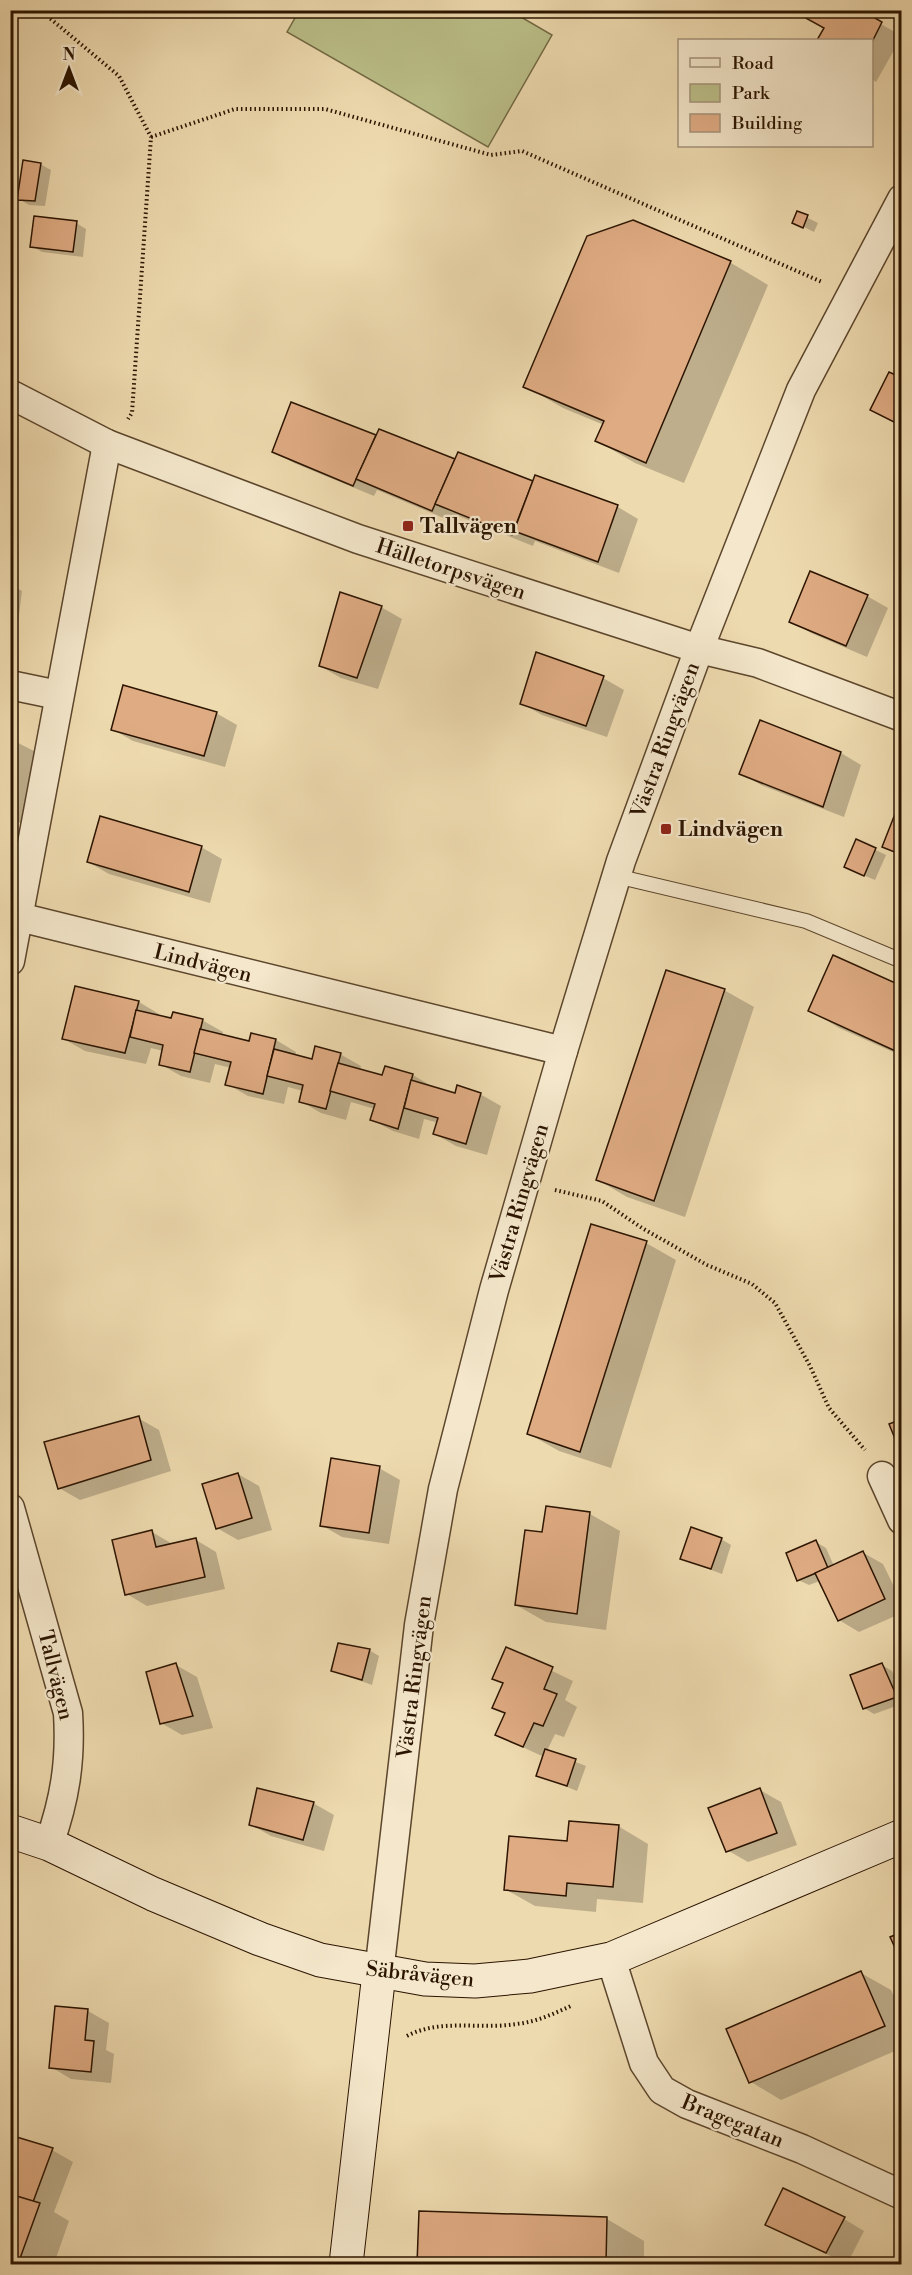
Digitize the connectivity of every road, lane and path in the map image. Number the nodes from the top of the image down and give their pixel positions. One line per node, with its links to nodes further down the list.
1 (40, 10): 2 (path)
2 (151, 137): 4 (path); 6 (path)
3 (902, 199): 4 (street, Västra Ringvägen)
4 (850, 294): 7 (street, Västra Ringvägen)
5 (10, 394): 6 (street, Hälletorpsvägen)
6 (107, 444): 7 (street, Hälletorpsvägen); 9 (street)
7 (699, 649): 10 (street, Hälletorpsvägen); 11 (street, Västra Ringvägen)
8 (10, 685): 9 (street)
9 (58, 695): 12 (street)
10 (902, 717)
11 (616, 876): 13 (lane); 15 (street, Västra Ringvägen)
12 (19, 917): 14 (street); 15 (street, Lindvägen)
13 (902, 960)
14 (10, 961)
15 (563, 1051): 16 (street, Västra Ringvägen)
16 (525, 1185): 17 (path); 24 (street, Västra Ringvägen)
17 (882, 1476): 19 (street)
18 (10, 1508): 22 (street, Tallvägen)
19 (902, 1520)
20 (10, 1831): 22 (main road, Säbråvägen)
21 (902, 1836): 23 (main road, Säbråvägen)
22 (49, 1844): 24 (main road, Säbråvägen)
23 (611, 1959): 24 (main road, Säbråvägen); 25 (street, Bragegatan)
24 (379, 1972): 26 (main road, Västra Ringvägen)
25 (902, 2195)
26 (346, 2265)

